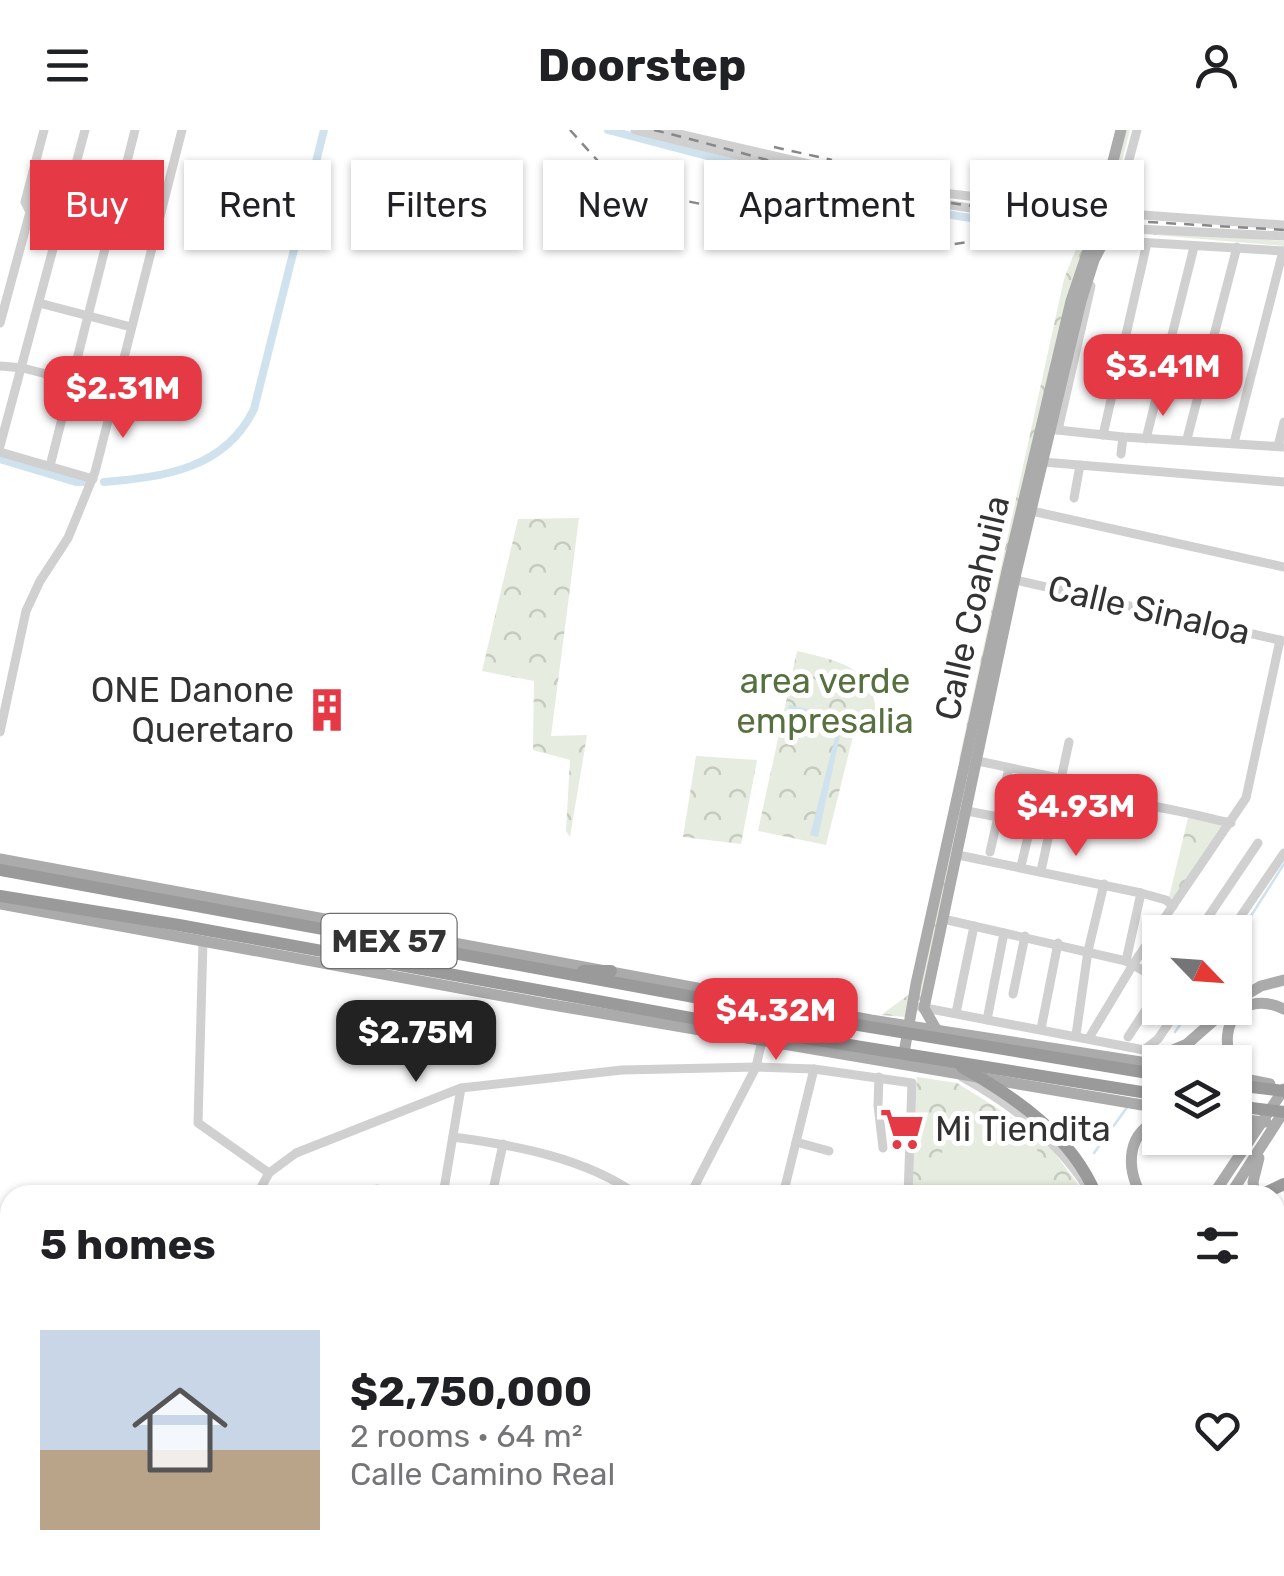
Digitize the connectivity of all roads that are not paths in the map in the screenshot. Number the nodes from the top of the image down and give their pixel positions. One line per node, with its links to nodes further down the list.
1 (44, 130): 33 (street)
2 (85, 130): 9 (street)
3 (136, 130): 10 (street)
4 (182, 130): 14 (street)
5 (635, 130): 15 (street)
6 (662, 130): 13 (street)
7 (1121, 130): 11 (main road, Calle Coahuila)
8 (1136, 130): 12 (street)
9 (78, 160)
10 (128, 160)
11 (1113, 160)
12 (1128, 160)
13 (970, 196)
14 (164, 201)
15 (970, 207)
16 (1144, 215): 17 (street)
17 (1284, 224)
18 (1144, 229): 19 (street)
19 (1284, 236)
20 (1144, 243): 21 (street)
21 (1148, 243): 22 (street); 41 (street)
22 (1194, 247): 23 (street); 43 (street)
23 (1236, 247): 29 (street); 44 (street)
24 (54, 250): 31 (street)
25 (105, 250): 32 (street)
26 (151, 250): 34 (street)
27 (1092, 250): 30 (main road, Calle Coahuila)
28 (1096, 250): 30 (main road, Calle Coahuila)
29 (1283, 251): 45 (street)
30 (1090, 258): 40 (main road, Calle Coahuila)
31 (40, 303): 32 (street); 36 (street)
32 (87, 316): 34 (street); 37 (street)
33 (0, 323)
34 (131, 327): 52 (street)
35 (0, 366): 36 (street)
36 (23, 368): 37 (street); 47 (street)
37 (74, 379): 38 (street); 51 (street)
38 (104, 389)
39 (1284, 422): 46 (street)
40 (1051, 429): 41 (street); 49 (main road, Calle Coahuila); 105 (main road, Calle Coahuila)
41 (1103, 436): 42 (street)
42 (1123, 438): 43 (street); 48 (street)
43 (1146, 439): 44 (street)
44 (1188, 439): 45 (street)
45 (1234, 443): 46 (street)
46 (1281, 446)
47 (0, 449): 51 (street)
48 (1121, 454)
49 (1043, 462): 50 (street); 55 (main road, Calle Coahuila)
50 (1080, 465): 53 (street); 54 (street)
51 (50, 466): 52 (street)
52 (93, 478): 59 (street)
53 (1284, 482)
54 (1074, 498)
55 (1032, 511): 56 (street); 57 (main road, Calle Coahuila)
56 (1284, 568)
57 (1015, 580): 58 (street, Calle Sinaloa); 61 (main road, Calle Coahuila)
58 (1282, 640): 69 (street)
59 (0, 732)
60 (1068, 742): 64 (street)
61 (978, 761): 62 (street); 67 (main road, Calle Coahuila)
62 (1009, 768): 63 (street); 68 (street)
63 (1043, 775): 64 (street); 75 (street)
64 (1060, 778): 65 (street); 77 (street)
65 (1125, 792)
66 (1144, 805): 66 (street); 69 (street)
67 (967, 811): 68 (street); 73 (main road, Calle Coahuila)
68 (998, 816): 71 (street)
69 (1231, 823): 82 (street)
70 (1258, 842): 83 (street)
71 (990, 852)
72 (1284, 854): 84 (street)
73 (958, 855): 75 (street); 85 (main road, Calle Coahuila)
74 (0, 859): 86 (main road)
75 (1022, 866): 77 (street)
76 (0, 870): 92 (highway, MEX 57)
77 (1041, 871): 78 (street)
78 (1104, 884): 79 (street); 93 (street)
79 (1141, 893): 82 (street); 94 (street)
80 (0, 896): 95 (highway, MEX 57)
81 (0, 904): 90 (main road)
82 (1174, 906): 94 (street)
83 (1209, 915)
84 (1242, 915)
85 (942, 919): 87 (street); 105 (main road, Calle Coahuila)
86 (356, 926): 92 (highway); 98 (main road)
87 (974, 926): 88 (street); 107 (street)
88 (1004, 933): 89 (street); 109 (street)
89 (1025, 936): 91 (street); 102 (street)
90 (203, 941): 100 (main road); 142 (street)
91 (1058, 944): 93 (street); 113 (street)
92 (410, 945): 97 (highway, MEX 57)
93 (1088, 952): 94 (street); 114 (street)
94 (1130, 962): 96 (street); 117 (street)
95 (392, 965): 100 (highway); 103 (highway, MEX 57)
96 (1142, 969)
97 (553, 971): 98 (highway); 126 (highway, MEX 57)
98 (611, 971): 110 (main road)
99 (1284, 980): 101 (main road)
100 (446, 986): 104 (main road)
101 (1252, 991)
102 (1013, 994)
103 (578, 998): 104 (highway); 115 (highway, MEX 57)
104 (541, 1003): 115 (main road)
105 (918, 1007): 107 (street); 110 (main road, Calle Coahuila); 112 (main road)
106 (1284, 1009): 119 (main road)
107 (952, 1012): 109 (street); 112 (street)
108 (1142, 1016): 116 (street)
109 (987, 1020): 113 (street)
110 (910, 1025): 112 (main road); 122 (main road, Calle Coahuila)
111 (1209, 1025): 118 (main road)
112 (940, 1029): 121 (main road)
113 (1042, 1029): 114 (street)
114 (1076, 1035): 117 (street)
115 (768, 1036): 122 (main road); 123 (street); 125 (highway, MEX 57)
116 (1128, 1037)
117 (1089, 1038): 120 (street)
118 (1183, 1045)
119 (1226, 1045)
120 (1142, 1055)
121 (1142, 1056)
122 (902, 1063): 125 (main road)
123 (756, 1067): 124 (street); 129 (street); 147 (street)
124 (814, 1069): 127 (street); 138 (street)
125 (955, 1069): 131 (highway, MEX 57); 132 (main road); 150 (highway)
126 (1142, 1072)
127 (880, 1078): 140 (street); 149 (street)
128 (1252, 1083): 130 (highway)
129 (462, 1088): 137 (street); 142 (street)
130 (1284, 1089): 135 (main road)
131 (1142, 1092)
132 (1142, 1105)
133 (1252, 1108): 134 (highway)
134 (1284, 1112): 135 (main road)
135 (1272, 1128): 152 (main road); 153 (main road); 154 (main road)
136 (1142, 1132): 151 (main road)
137 (453, 1136): 139 (street); 144 (street)
138 (796, 1142): 141 (street); 148 (street)
139 (502, 1144): 145 (street); 146 (street)
140 (883, 1148)
141 (829, 1150)
142 (269, 1173): 143 (street)
143 (262, 1185)
144 (445, 1185)
145 (494, 1185)
146 (611, 1185)
147 (695, 1185)
148 (785, 1185)
149 (908, 1185)
150 (1089, 1185)
151 (1137, 1185)
152 (1219, 1185)
153 (1236, 1185)
154 (1253, 1185)

